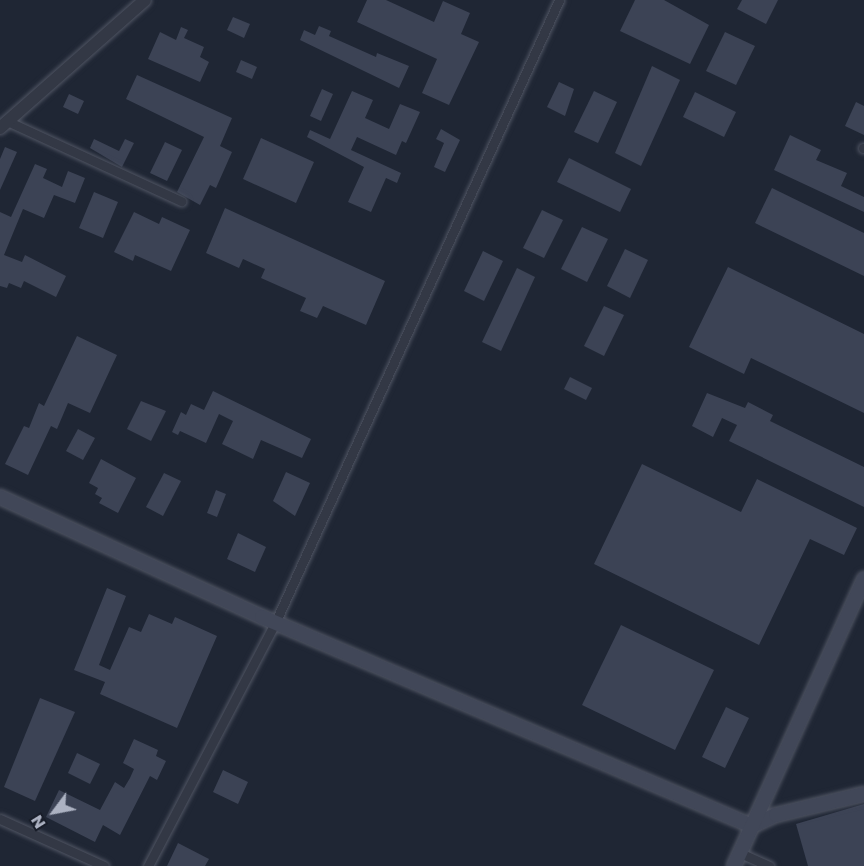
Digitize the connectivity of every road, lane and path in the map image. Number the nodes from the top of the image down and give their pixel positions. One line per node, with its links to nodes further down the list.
1 (145, 0): 3 (street)
2 (560, 0): 7 (street)
3 (4, 124): 4 (street)
4 (181, 201)
5 (0, 497): 7 (main road)
6 (864, 579): 10 (main road)
7 (275, 622): 10 (main road); 13 (street)
8 (864, 794): 10 (main road)
9 (0, 819): 12 (street)
10 (752, 826): 11 (main road)
11 (740, 853): 14 (main road); 15 (street)
12 (104, 866)
13 (148, 866)
14 (734, 866)
15 (769, 866)

